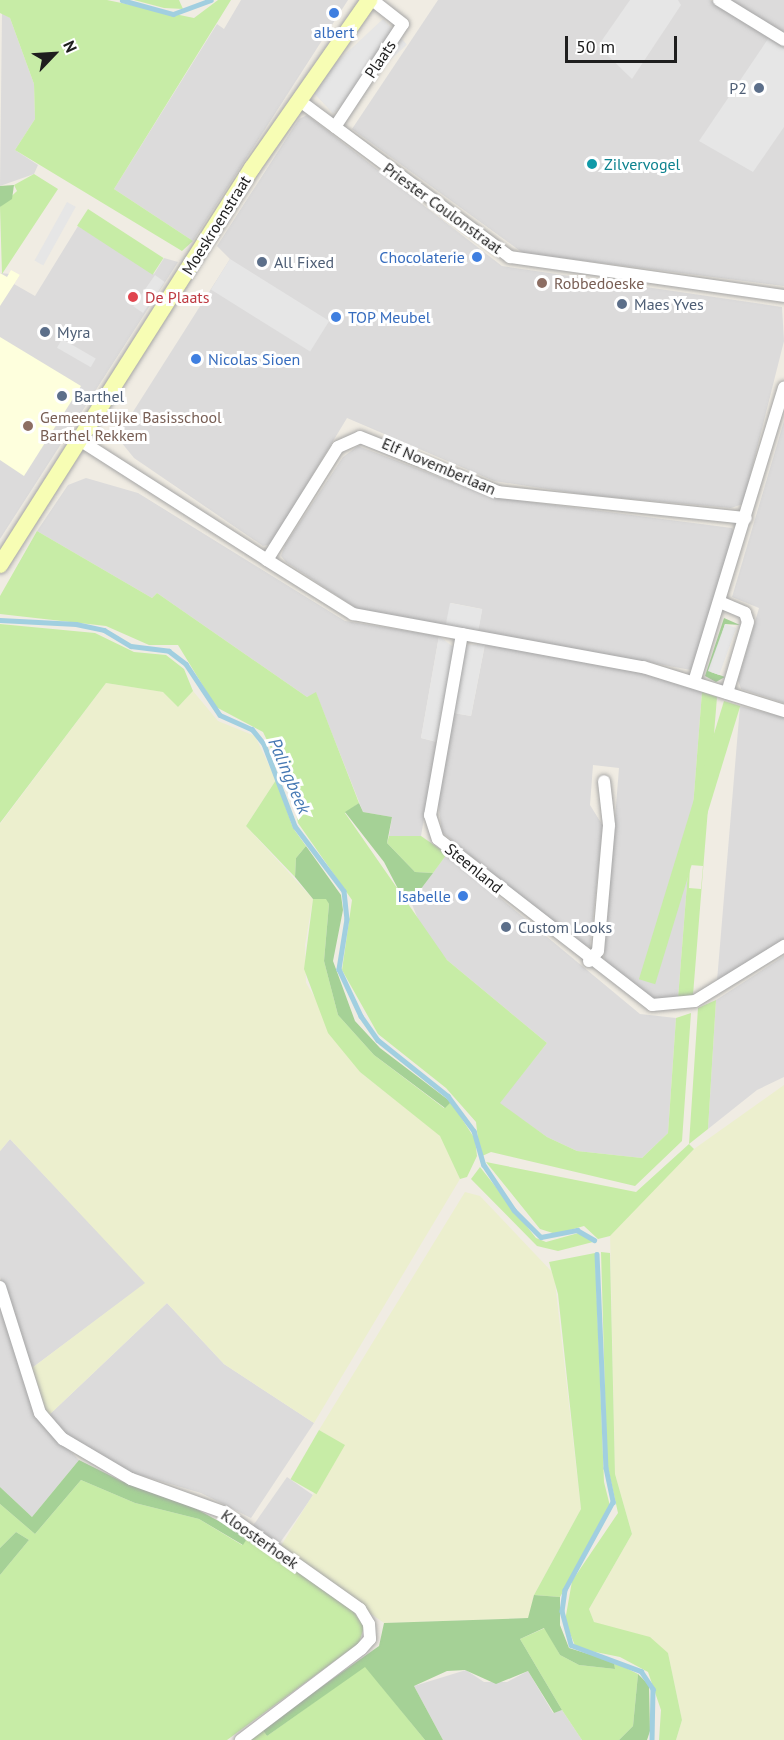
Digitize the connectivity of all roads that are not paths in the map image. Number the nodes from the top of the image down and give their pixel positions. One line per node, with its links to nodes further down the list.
1 (371, 0): 4 (main road, Plaats); 5 (street, Plaats)
2 (719, 0): 3 (street)
3 (784, 40)
4 (300, 101): 5 (street, Priester Coulonstraat); 8 (main road, Moeskroenstraat)
5 (335, 127): 6 (street, Priester Coulonstraat)
6 (784, 296)
7 (784, 387): 9 (street)
8 (81, 441): 10 (street); 11 (main road, Moeskroenstraat)
9 (746, 518): 10 (street, Elf Novemberlaan); 12 (street)
10 (267, 560): 13 (street)
11 (0, 565)
12 (722, 603): 14 (street); 15 (street)
13 (462, 634): 14 (street); 19 (street, Steenland)
14 (694, 682): 15 (street)
15 (727, 693): 16 (street)
16 (784, 711)
17 (604, 781): 19 (street)
18 (784, 946): 19 (street, Steenland)
19 (589, 962)
20 (0, 1287): 21 (street, Kloosterhoek)
21 (241, 1740)

